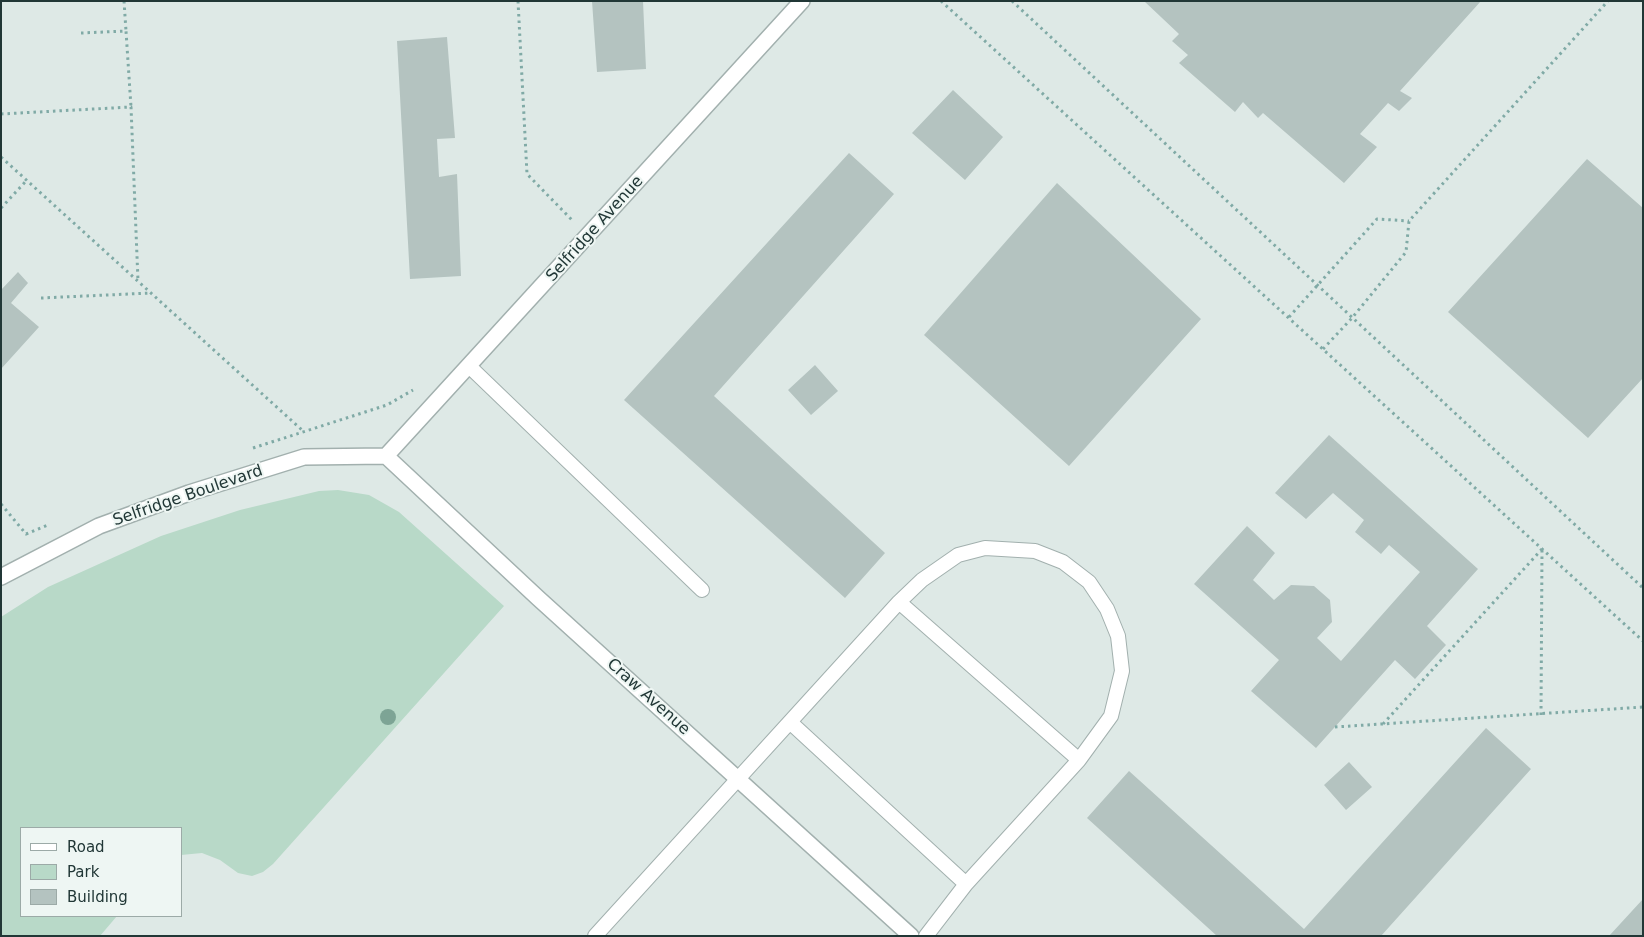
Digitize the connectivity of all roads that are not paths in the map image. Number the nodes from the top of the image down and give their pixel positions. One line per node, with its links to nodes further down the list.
1 (802, 1): 2 (street, Selfridge Avenue)
2 (470, 367): 3 (street, Selfridge Avenue); 5 (lane)
3 (386, 456): 4 (street, Selfridge Boulevard); 9 (street, Craw Avenue)
4 (1, 576)
5 (702, 590)
6 (899, 602): 7 (lane); 8 (lane); 8 (lane)
7 (791, 723): 9 (lane); 10 (lane)
8 (1079, 760): 10 (lane)
9 (738, 779): 11 (lane); 12 (street, Craw Avenue)
10 (966, 884): 13 (lane)
11 (595, 936)
12 (911, 936)
13 (926, 936)

